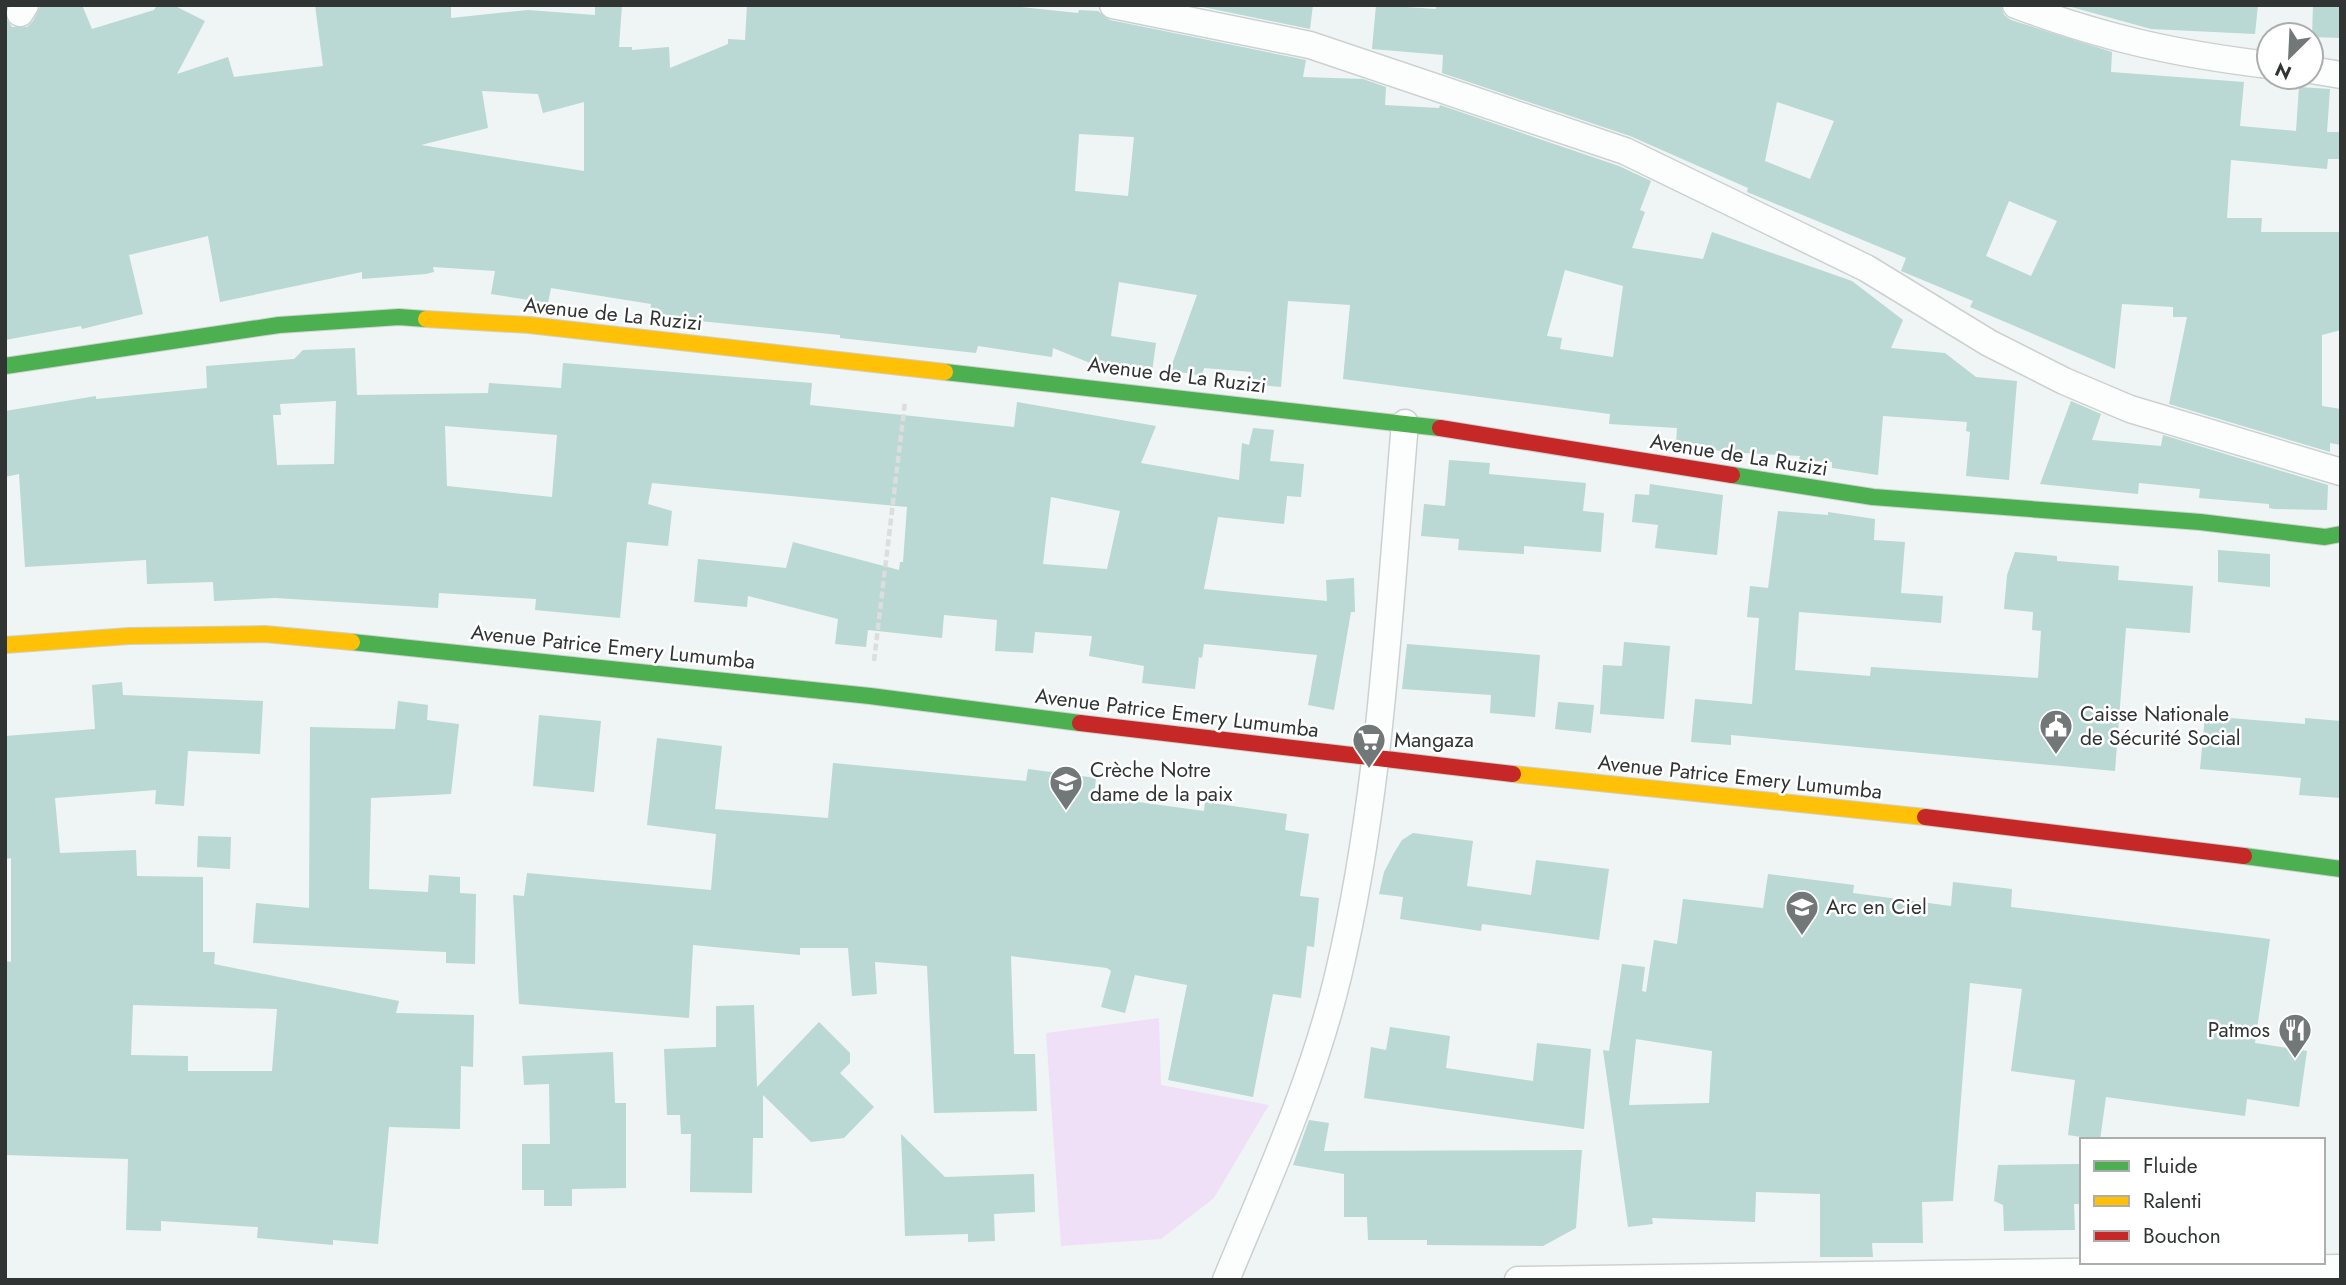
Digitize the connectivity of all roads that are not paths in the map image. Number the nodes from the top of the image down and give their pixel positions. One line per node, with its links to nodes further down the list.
1 (1113, 5): 6 (street)
2 (2016, 5): 3 (street)
3 (2255, 63)
4 (5, 366): 5 (street, Avenue de La Ruzizi)
5 (1405, 423): 7 (street, Avenue de La Ruzizi); 9 (street)
6 (2341, 472)
7 (2341, 534)
8 (5, 645): 9 (street, Avenue Patrice Emery Lumumba)
9 (1376, 760): 10 (street, Avenue Patrice Emery Lumumba); 12 (street)
10 (2341, 869)
11 (2341, 1268): 13 (street)
12 (1226, 1280)
13 (1518, 1280)

